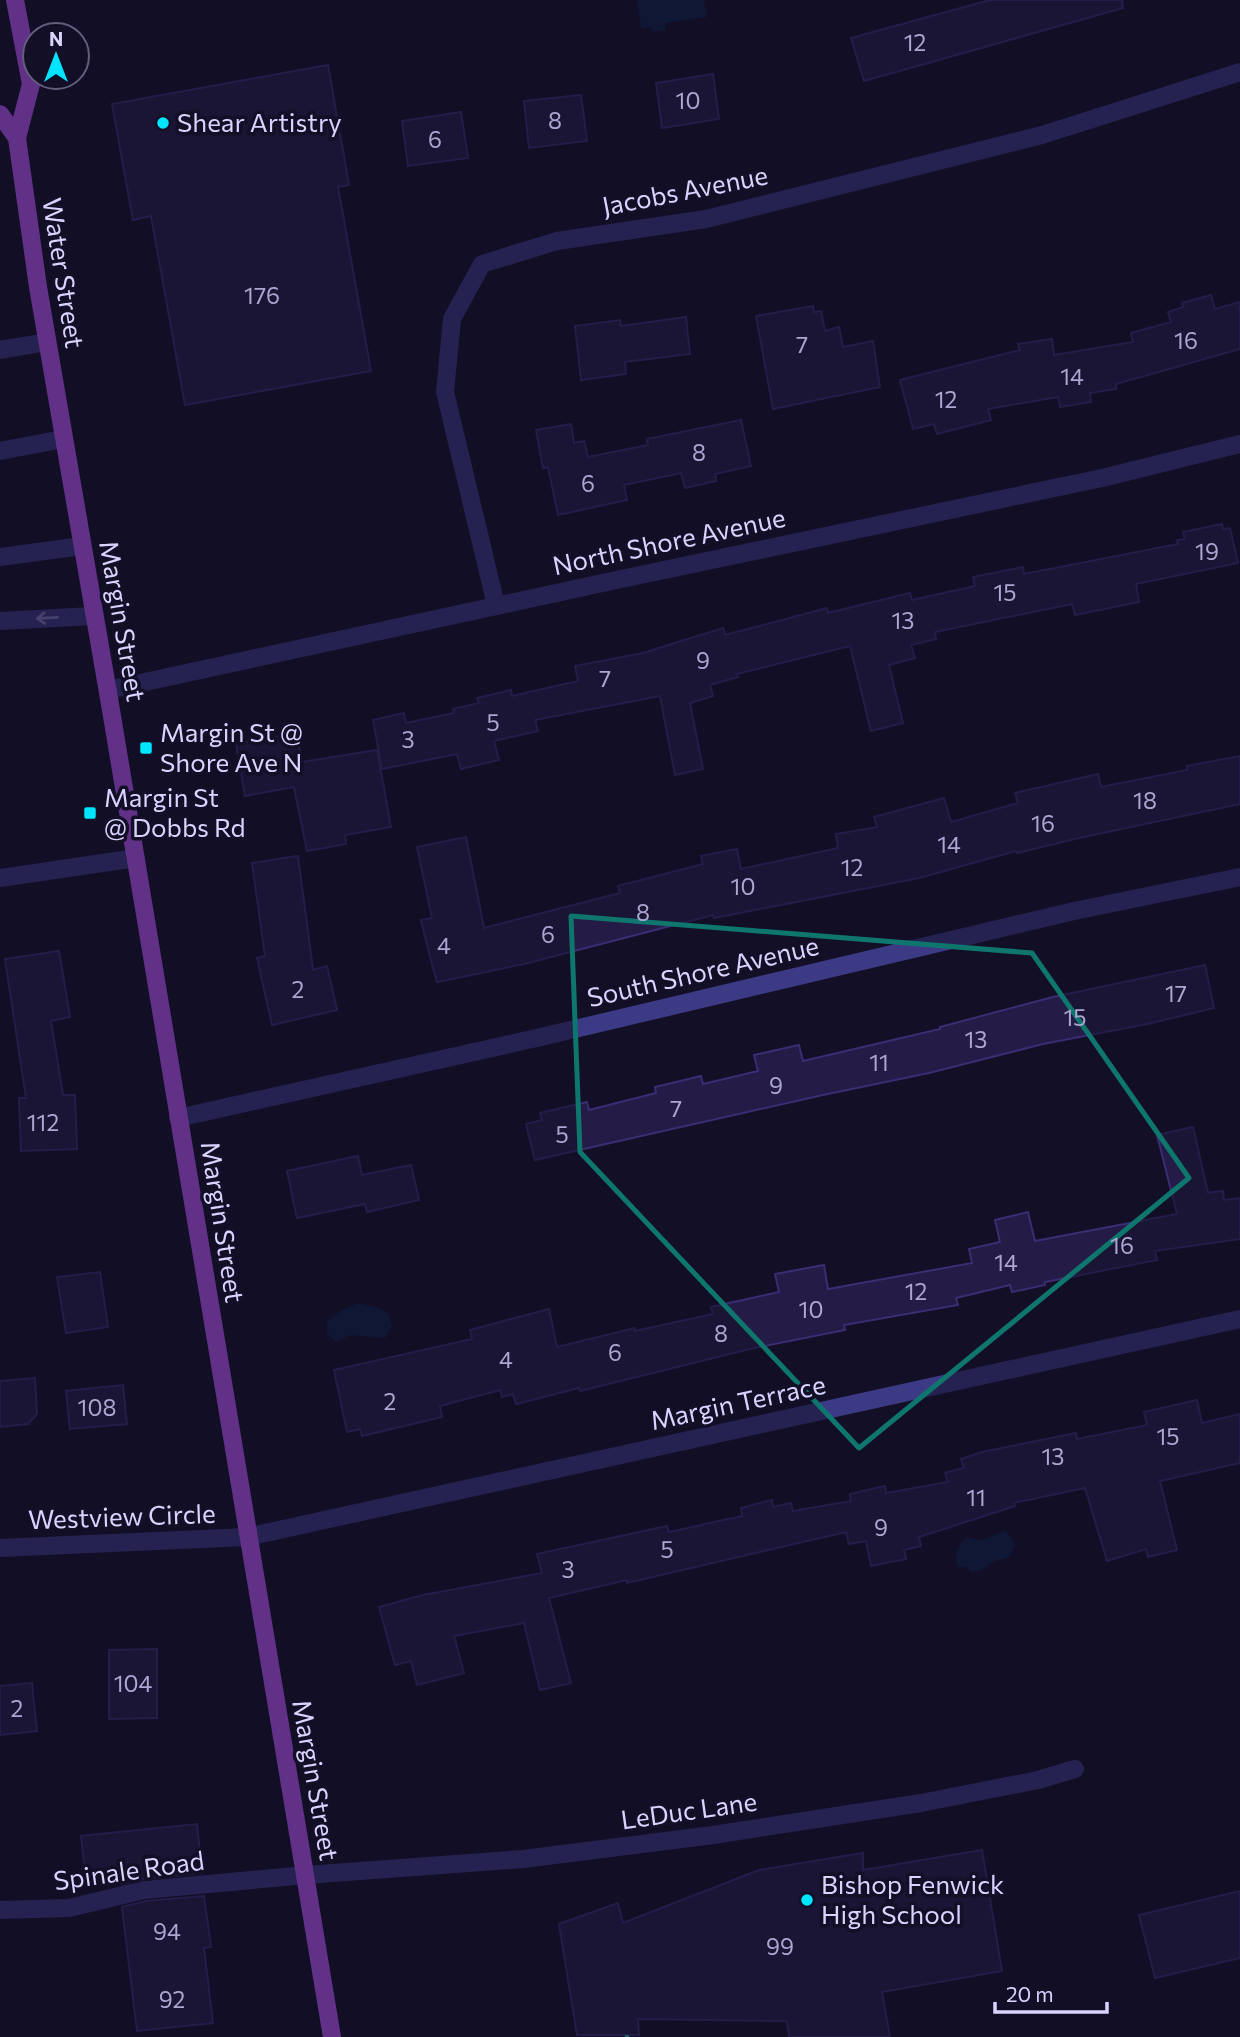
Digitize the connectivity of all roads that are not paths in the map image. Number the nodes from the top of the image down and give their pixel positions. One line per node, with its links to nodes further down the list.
1 (15, 0): 4 (main road, Water Street)
2 (1240, 72): 13 (street, Jacobs Avenue)
3 (0, 114): 4 (main road, Water Street)
4 (17, 138): 5 (main road, Water Street)
5 (47, 342): 6 (street); 7 (main road, Water Street)
6 (0, 350)
7 (59, 415): 8 (main road, Margin Street)
8 (63, 439): 10 (street); 11 (main road, Margin Street)
9 (1240, 444): 13 (street, North Shore Avenue)
10 (0, 452)
11 (82, 546): 12 (street); 14 (main road, Margin Street)
12 (0, 557)
13 (496, 605): 16 (street, North Shore Avenue)
14 (93, 616): 15 (street, one-way to 15); 16 (main road, Margin Street)
15 (0, 621)
16 (107, 690): 17 (main road, Margin Street)
17 (136, 858): 18 (street); 20 (main road, Margin Street)
18 (0, 877)
19 (1240, 877): 20 (street, South Shore Avenue)
20 (178, 1118): 22 (main road, Margin Street)
21 (1240, 1319): 22 (street, Margin Terrace)
22 (247, 1538): 23 (street, Westview Circle); 25 (main road, Margin Street)
23 (0, 1548)
24 (1075, 1769): 25 (street, LeDuc Lane)
25 (306, 1875): 26 (street, Spinale Road); 27 (main road, Margin Street)
26 (0, 1910)
27 (331, 2037)

